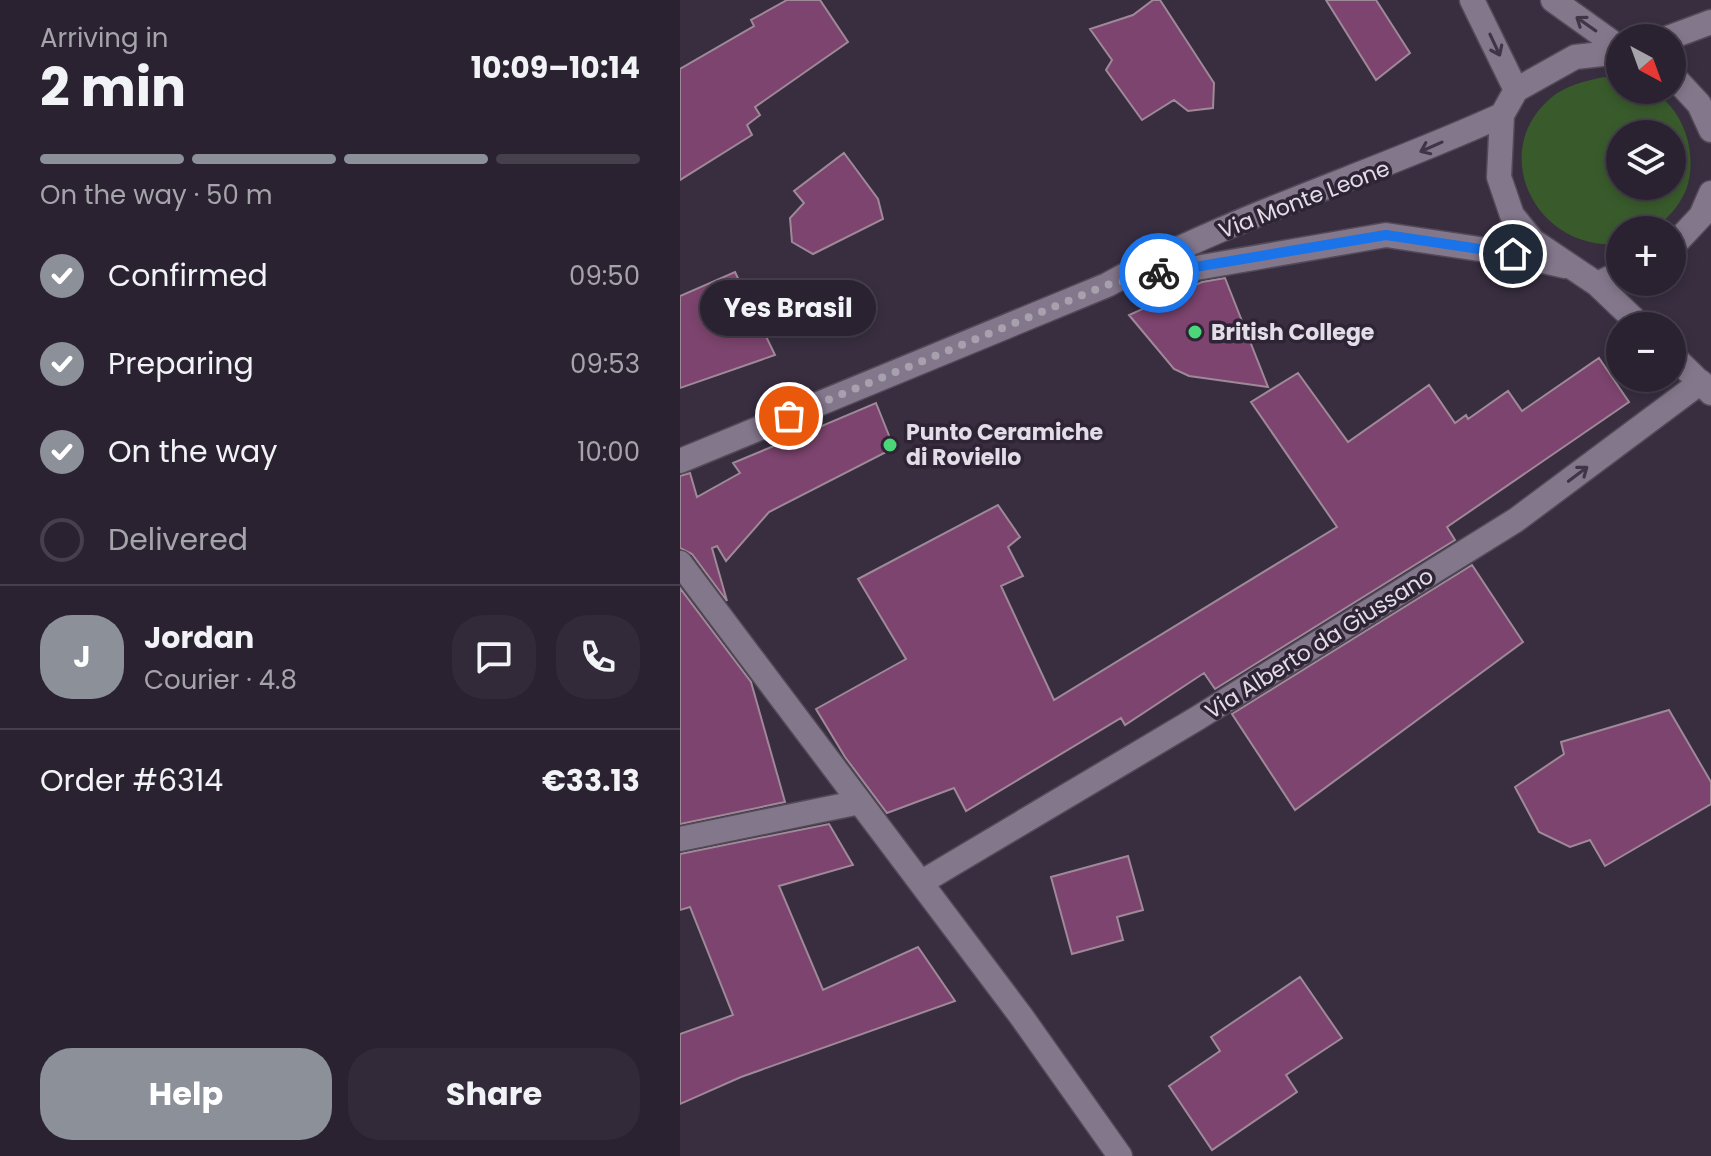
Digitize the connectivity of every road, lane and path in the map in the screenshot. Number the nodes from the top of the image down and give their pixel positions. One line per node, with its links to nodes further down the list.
1 (1472, 0): 7 (street, one-way to 7)
2 (1553, 0): 5 (street, one-way to 2)
3 (1711, 22): 4 (street)
4 (1686, 31)
5 (1606, 40)
6 (1606, 52): 7 (street)
7 (1516, 90): 9 (street)
8 (1686, 90): 10 (street)
9 (1502, 115): 14 (street); 17 (street, Via Monte Leone, one-way to 17)
10 (1711, 130)
11 (1711, 193): 12 (street)
12 (1706, 224): 13 (street)
13 (1686, 238)
14 (1565, 266): 16 (street); 17 (street, Via Monte Leone)
15 (1606, 280): 16 (street)
16 (1597, 284): 18 (street)
17 (1107, 285): 21 (street, Via Monte Leone)
18 (1626, 312)
19 (1686, 368): 20 (street)
20 (1706, 387): 25 (street, Via Alberto da Giussano, one-way to 20)
21 (680, 461)
22 (680, 563): 23 (street)
23 (860, 802): 24 (street); 25 (street)
24 (680, 839)
25 (922, 882): 26 (street)
26 (1120, 1156)

